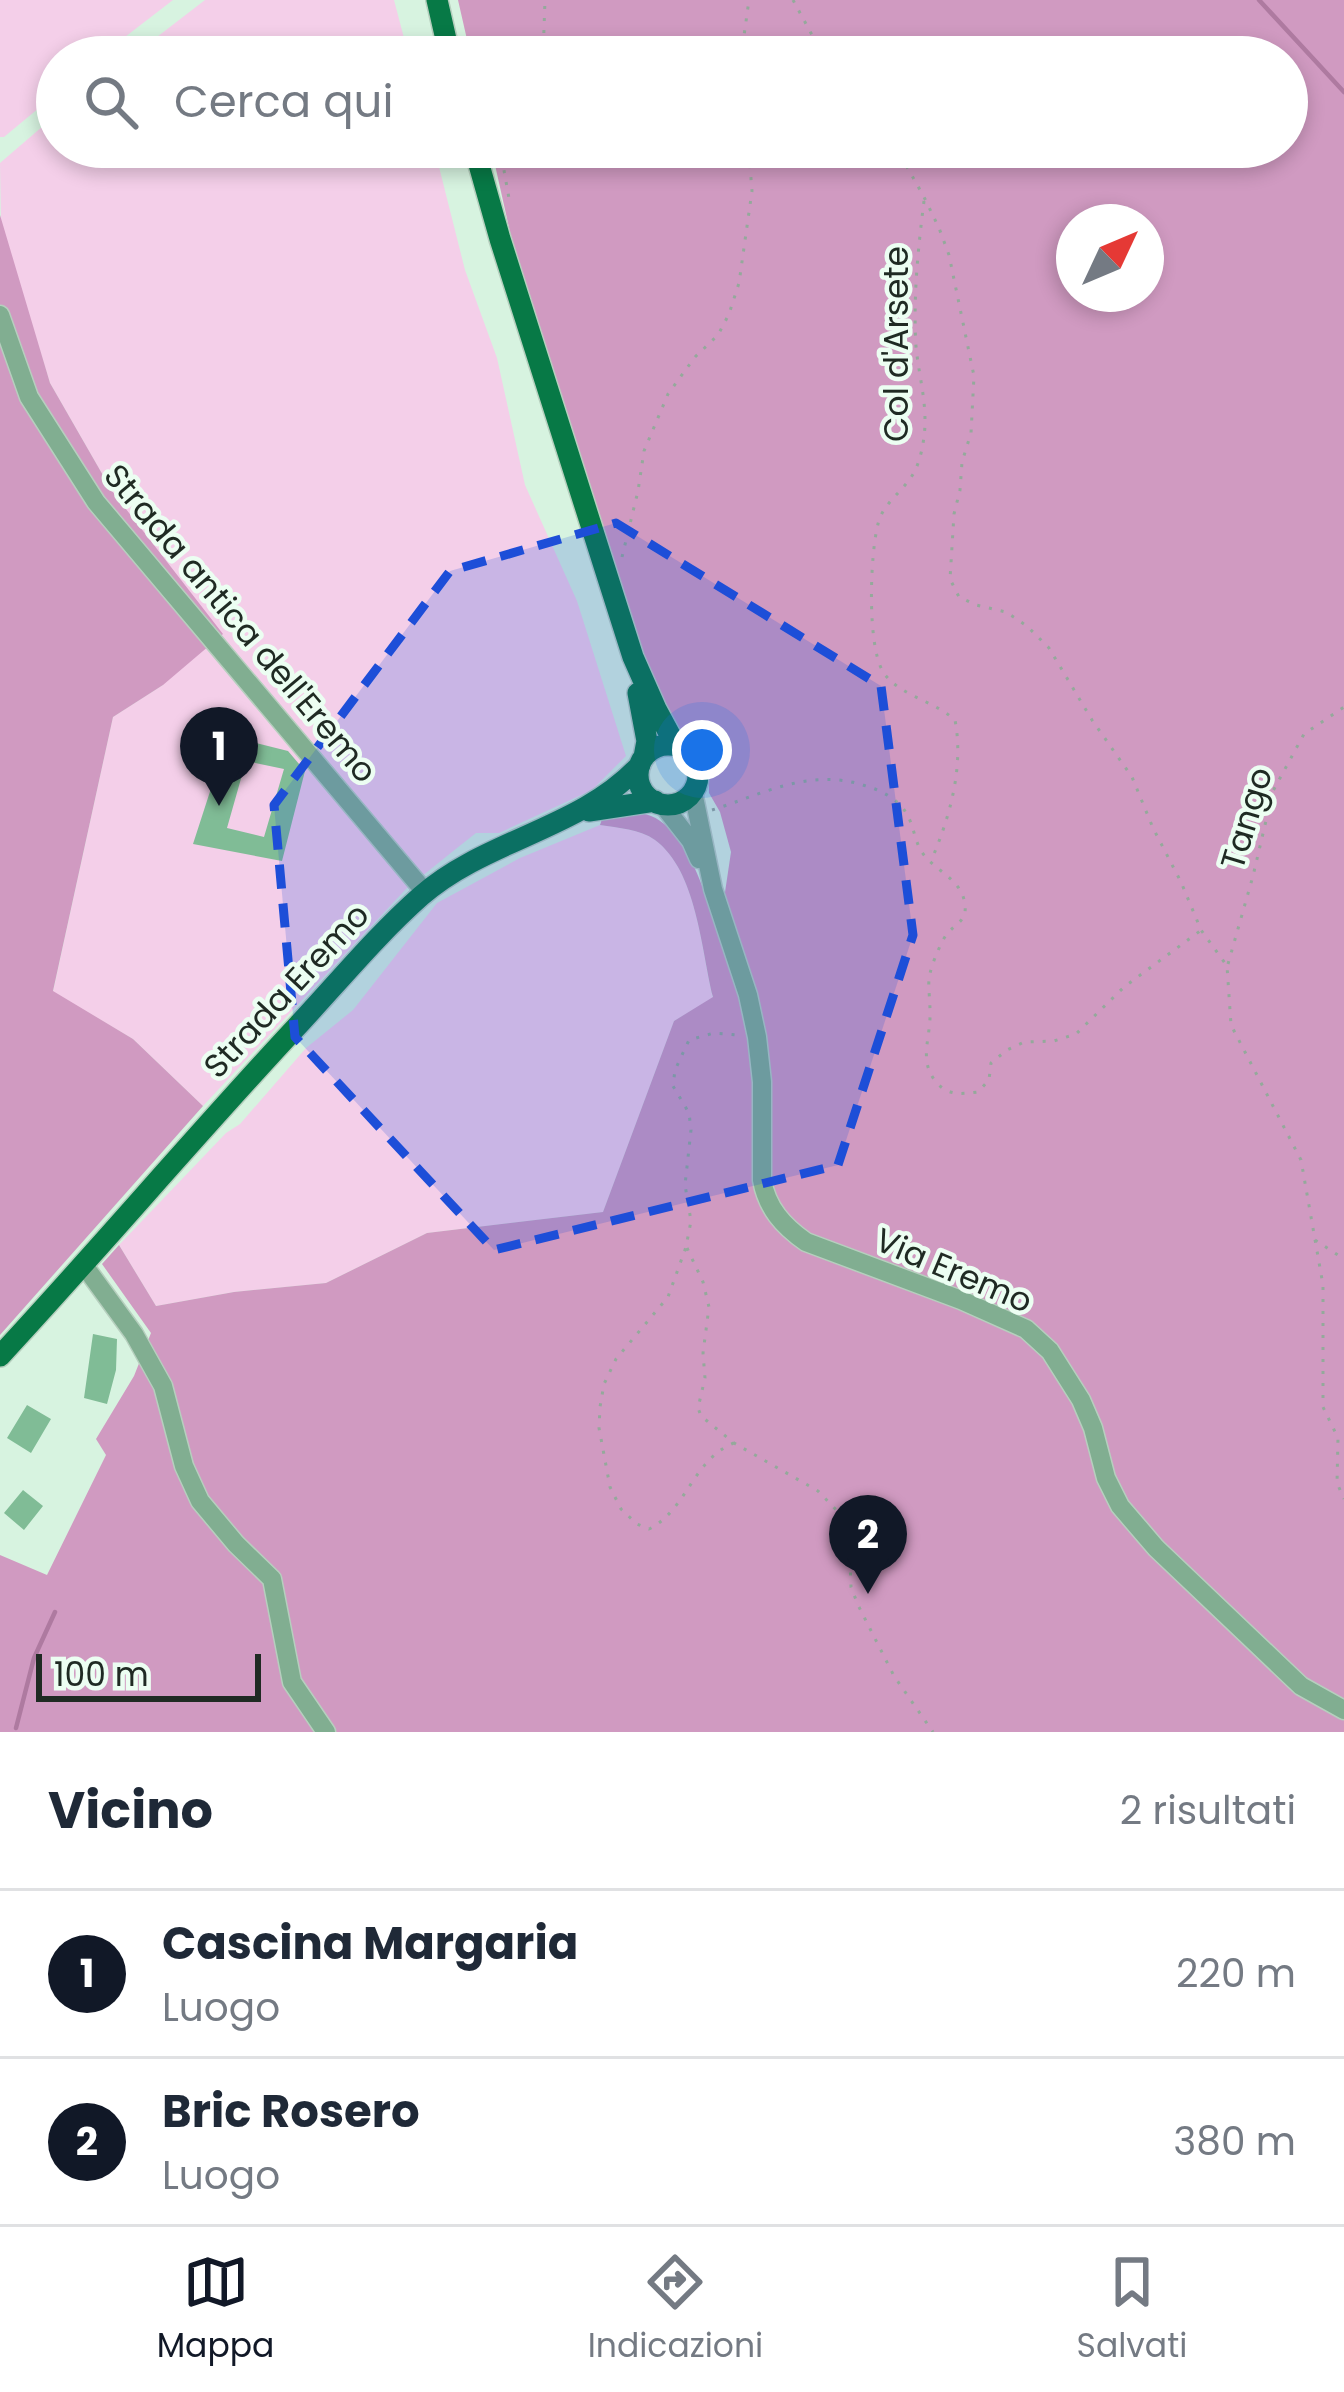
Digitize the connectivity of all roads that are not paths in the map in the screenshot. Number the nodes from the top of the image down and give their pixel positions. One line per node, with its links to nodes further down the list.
1 (437, 0): 2 (main road)
2 (445, 36)
3 (481, 168): 5 (main road)
4 (0, 315): 12 (street, Strada antica dell'Eremo)
5 (634, 658): 6 (main road); 7 (main road)
6 (676, 746): 7 (main road); 8 (main road)
7 (642, 761): 9 (main road); 10 (main road, Strada Eremo)
8 (693, 792): 9 (main road); 11 (street, Via Eremo)
9 (658, 803): 10 (main road, Strada Eremo); 11 (street, Via Eremo)
10 (577, 813): 12 (main road, Strada Eremo)
11 (713, 889): 15 (street, Via Eremo)
12 (425, 892): 13 (main road, Strada Eremo)
13 (83, 1264): 14 (main road, Strada Eremo); 16 (street)
14 (0, 1356)
15 (1344, 1709)
16 (326, 1732)

